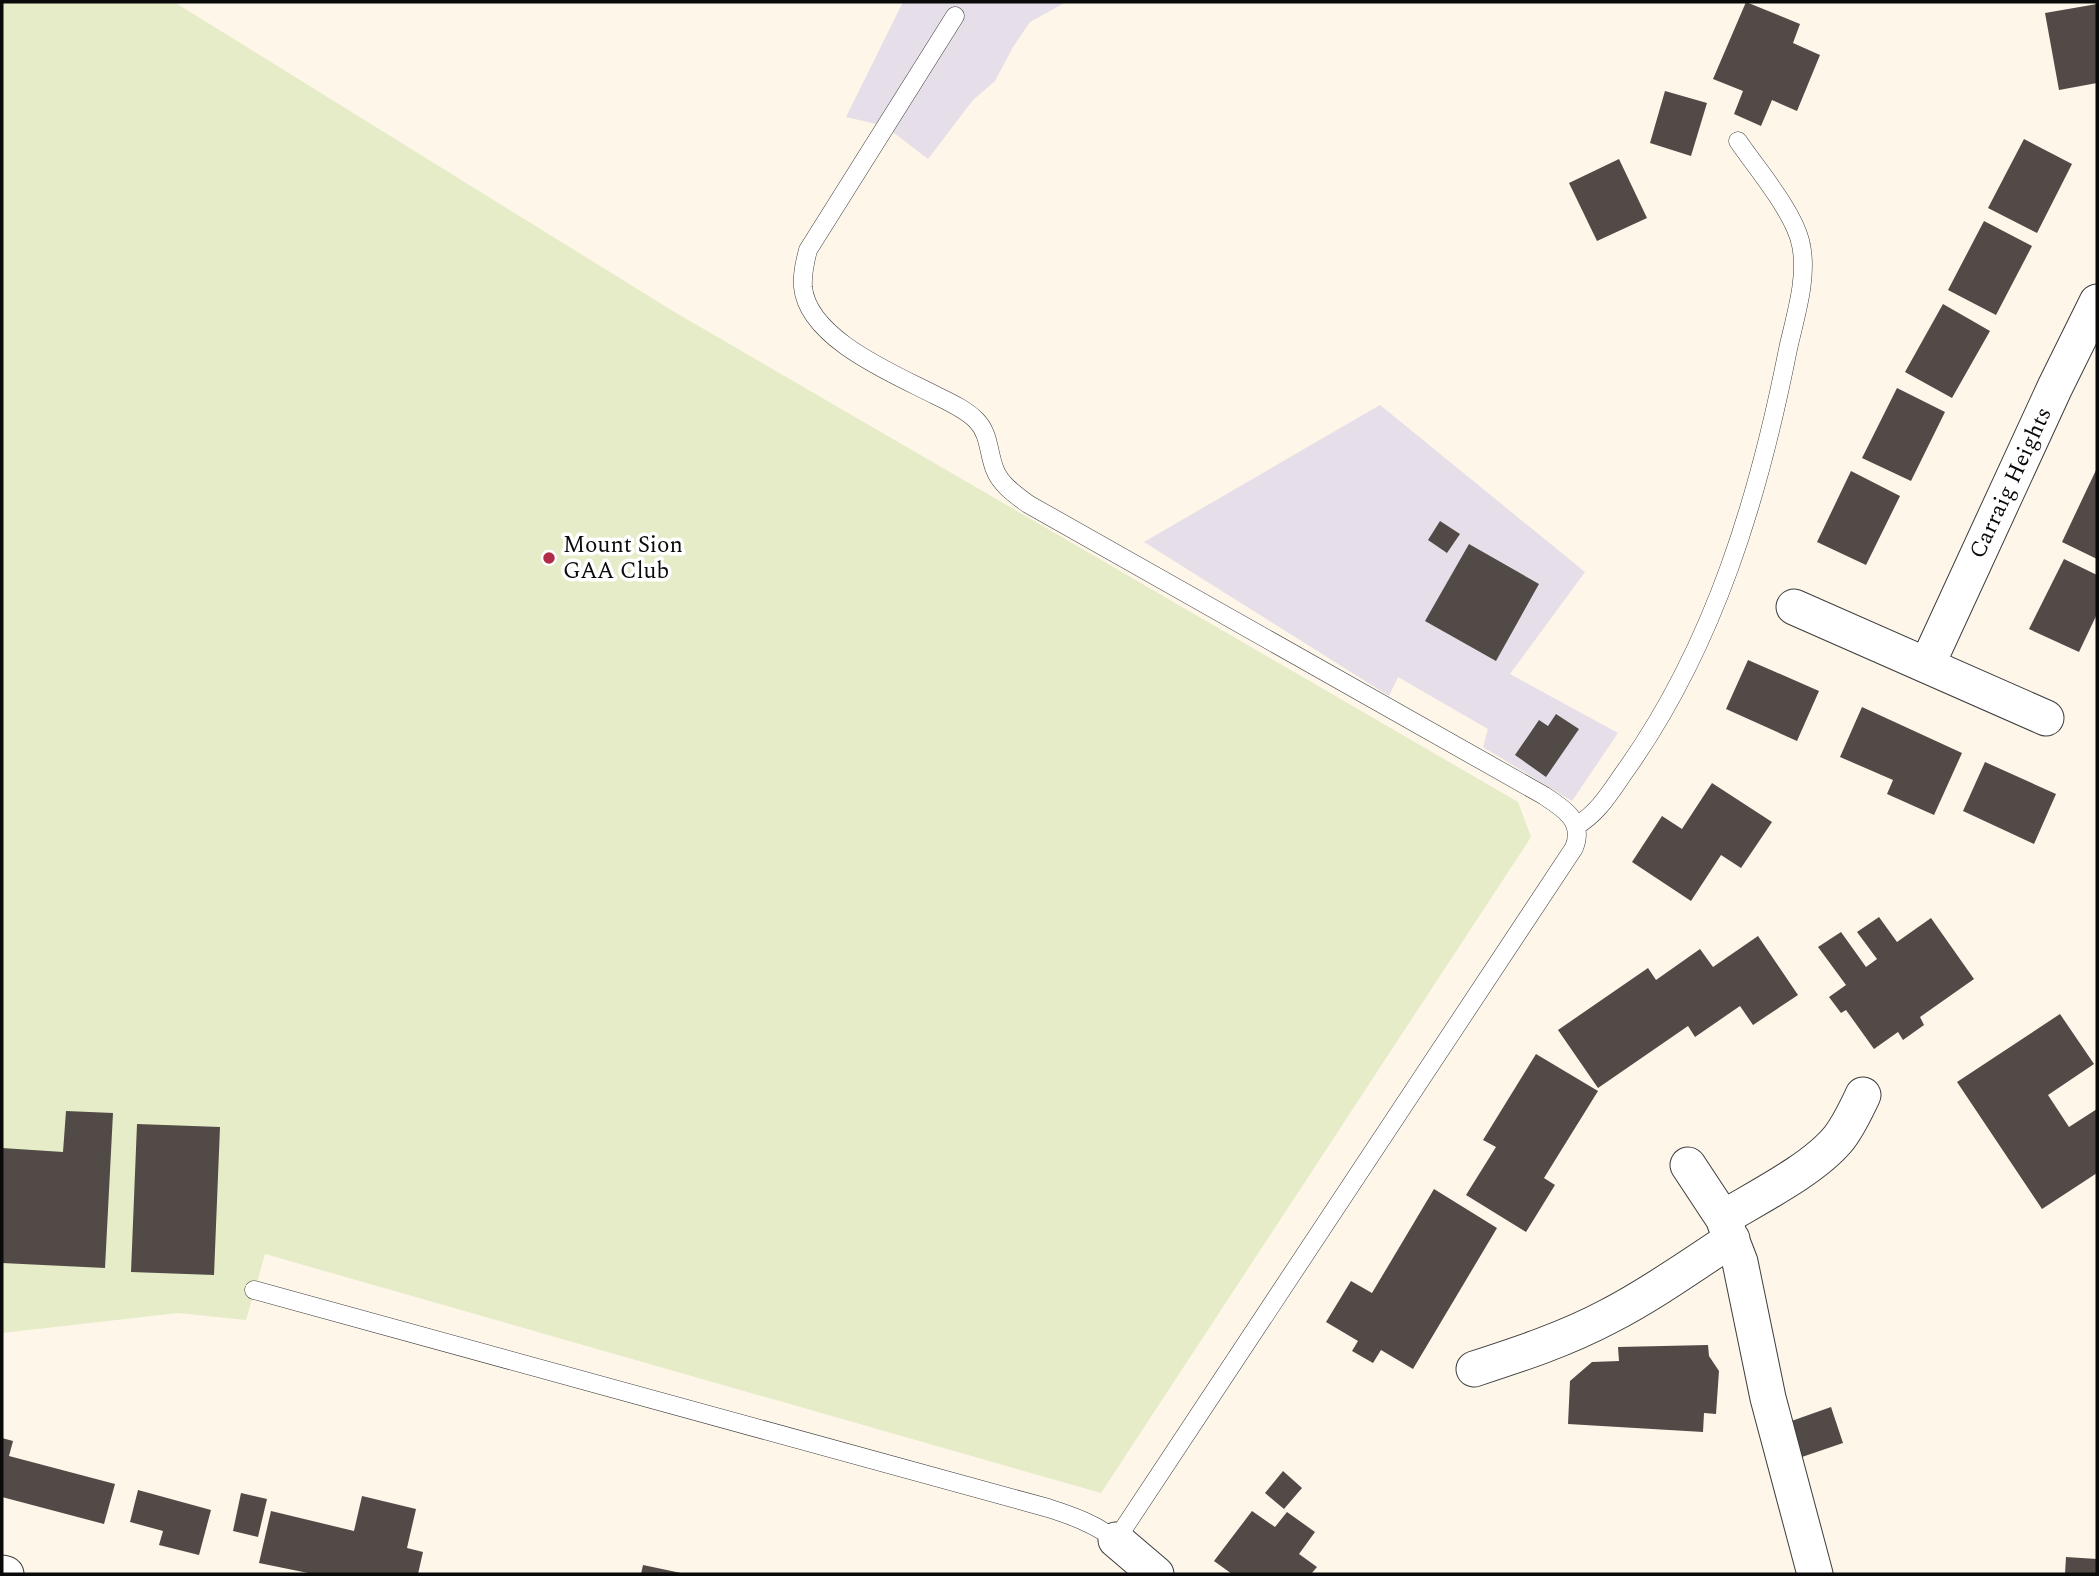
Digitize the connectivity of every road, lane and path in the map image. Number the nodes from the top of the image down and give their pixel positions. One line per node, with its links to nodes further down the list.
1 (955, 16): 7 (lane)
2 (1738, 141): 7 (lane)
3 (2097, 302): 5 (street, Carraig Heights)
4 (1794, 607): 5 (street)
5 (1927, 665): 6 (street)
6 (2046, 718)
7 (1576, 826): 13 (lane)
8 (1863, 1095): 10 (street)
9 (1688, 1165): 10 (street)
10 (1727, 1228): 12 (street); 15 (street)
11 (254, 1290): 13 (lane)
12 (1474, 1369)
13 (1116, 1540): 14 (street)
14 (1156, 1574)
15 (1815, 1574)

